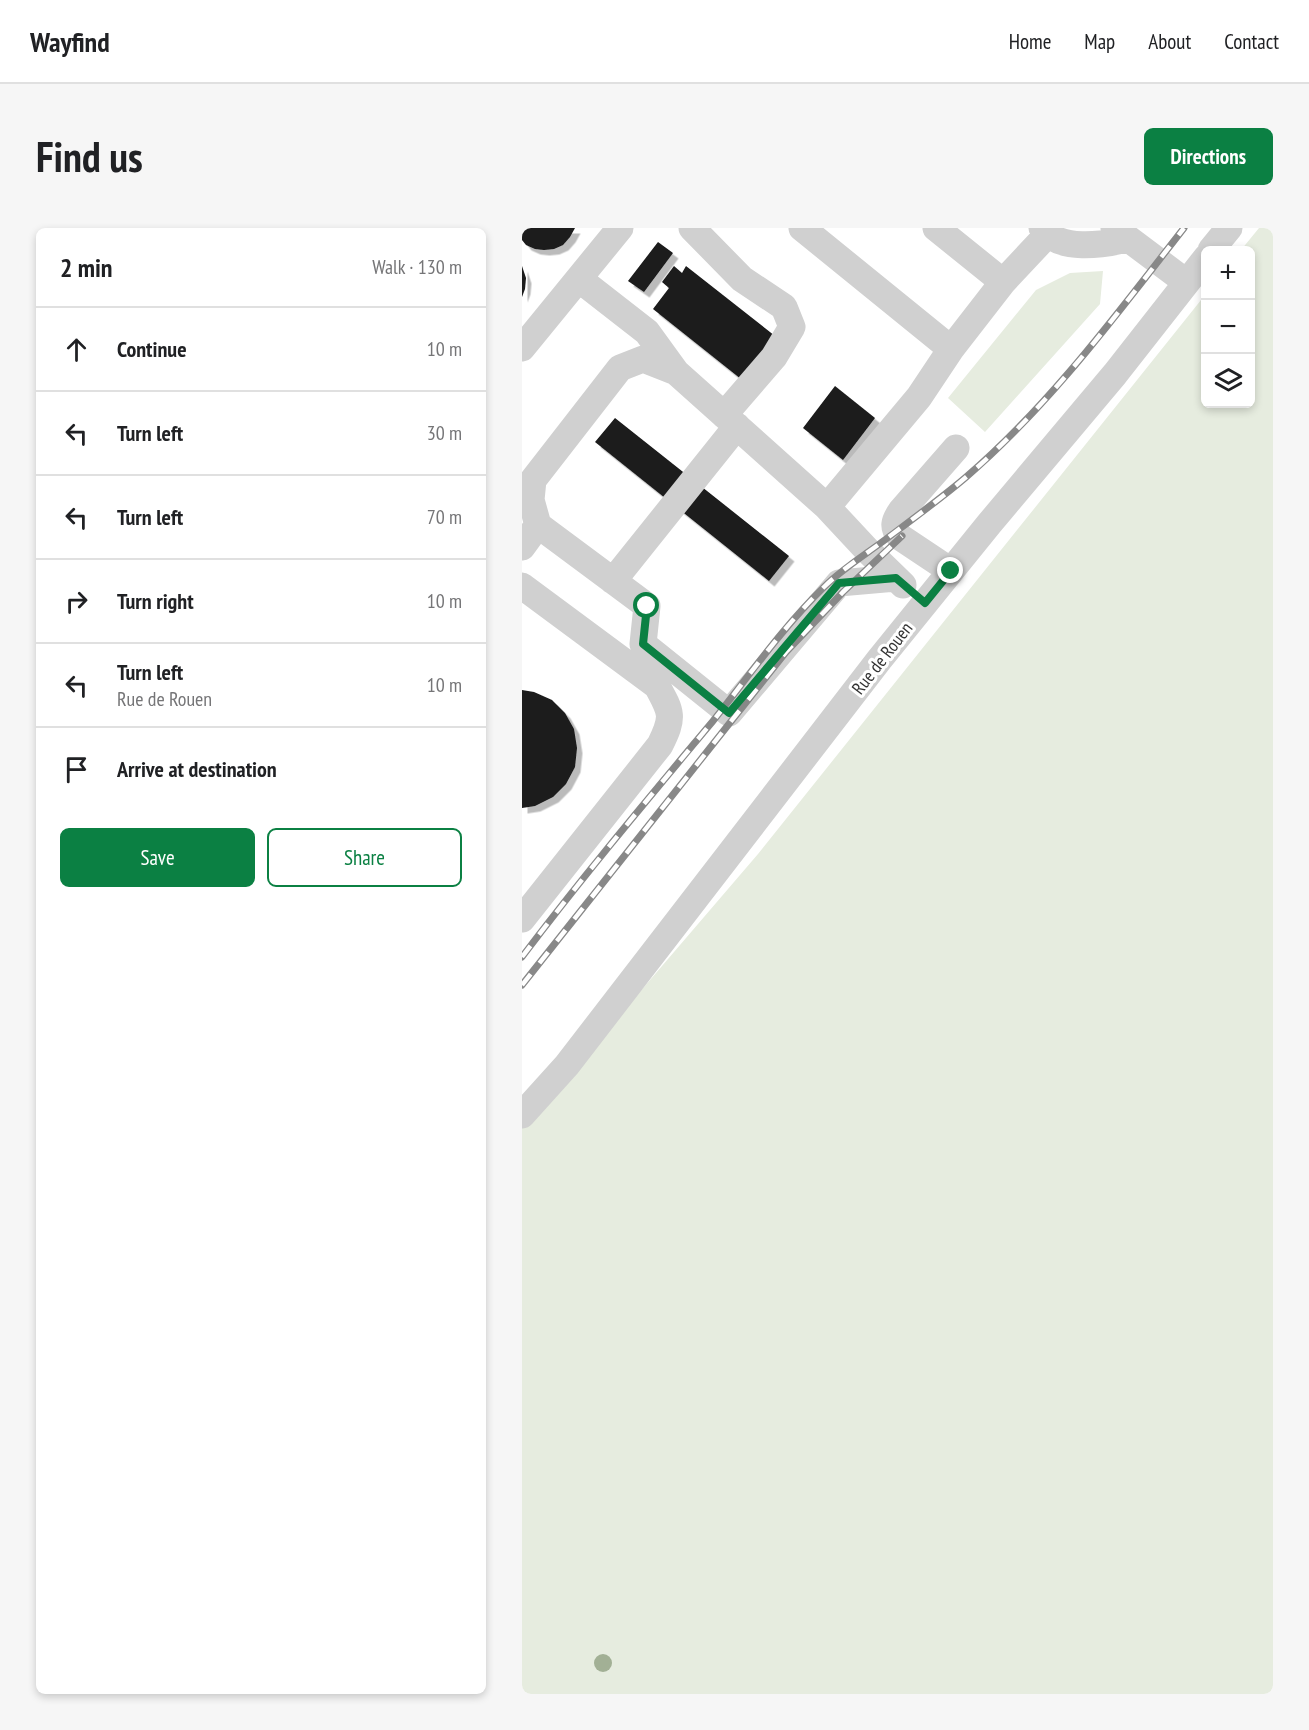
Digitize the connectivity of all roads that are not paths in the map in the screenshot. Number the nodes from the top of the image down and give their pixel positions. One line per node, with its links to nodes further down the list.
1 (620, 228): 10 (street)
2 (692, 228): 16 (street)
3 (802, 228): 14 (street)
4 (936, 228): 11 (street)
5 (1229, 228): 8 (street)
6 (1044, 232): 7 (street); 11 (street)
7 (1121, 233): 12 (street)
8 (1214, 246)
9 (1201, 264): 12 (street, Rue de Rouen)
10 (579, 279): 13 (street); 15 (street)
11 (1004, 282): 14 (street)
12 (1186, 282): 21 (street, Rue de Rouen)
13 (522, 348)
14 (951, 349): 18 (street)
15 (676, 372): 16 (street); 19 (street)
16 (730, 421): 18 (street); 23 (street)
17 (956, 448): 21 (street)
18 (827, 507): 22 (street)
19 (538, 525): 20 (street); 23 (street)
20 (522, 547)
21 (951, 571): 25 (street, Rue de Rouen)
22 (896, 578): 25 (street); 26 (street)
23 (613, 581): 26 (street)
24 (522, 586): 26 (street)
25 (925, 603): 28 (street, Rue de Rouen)
26 (636, 654): 27 (street)
27 (522, 919)
28 (522, 1115)

